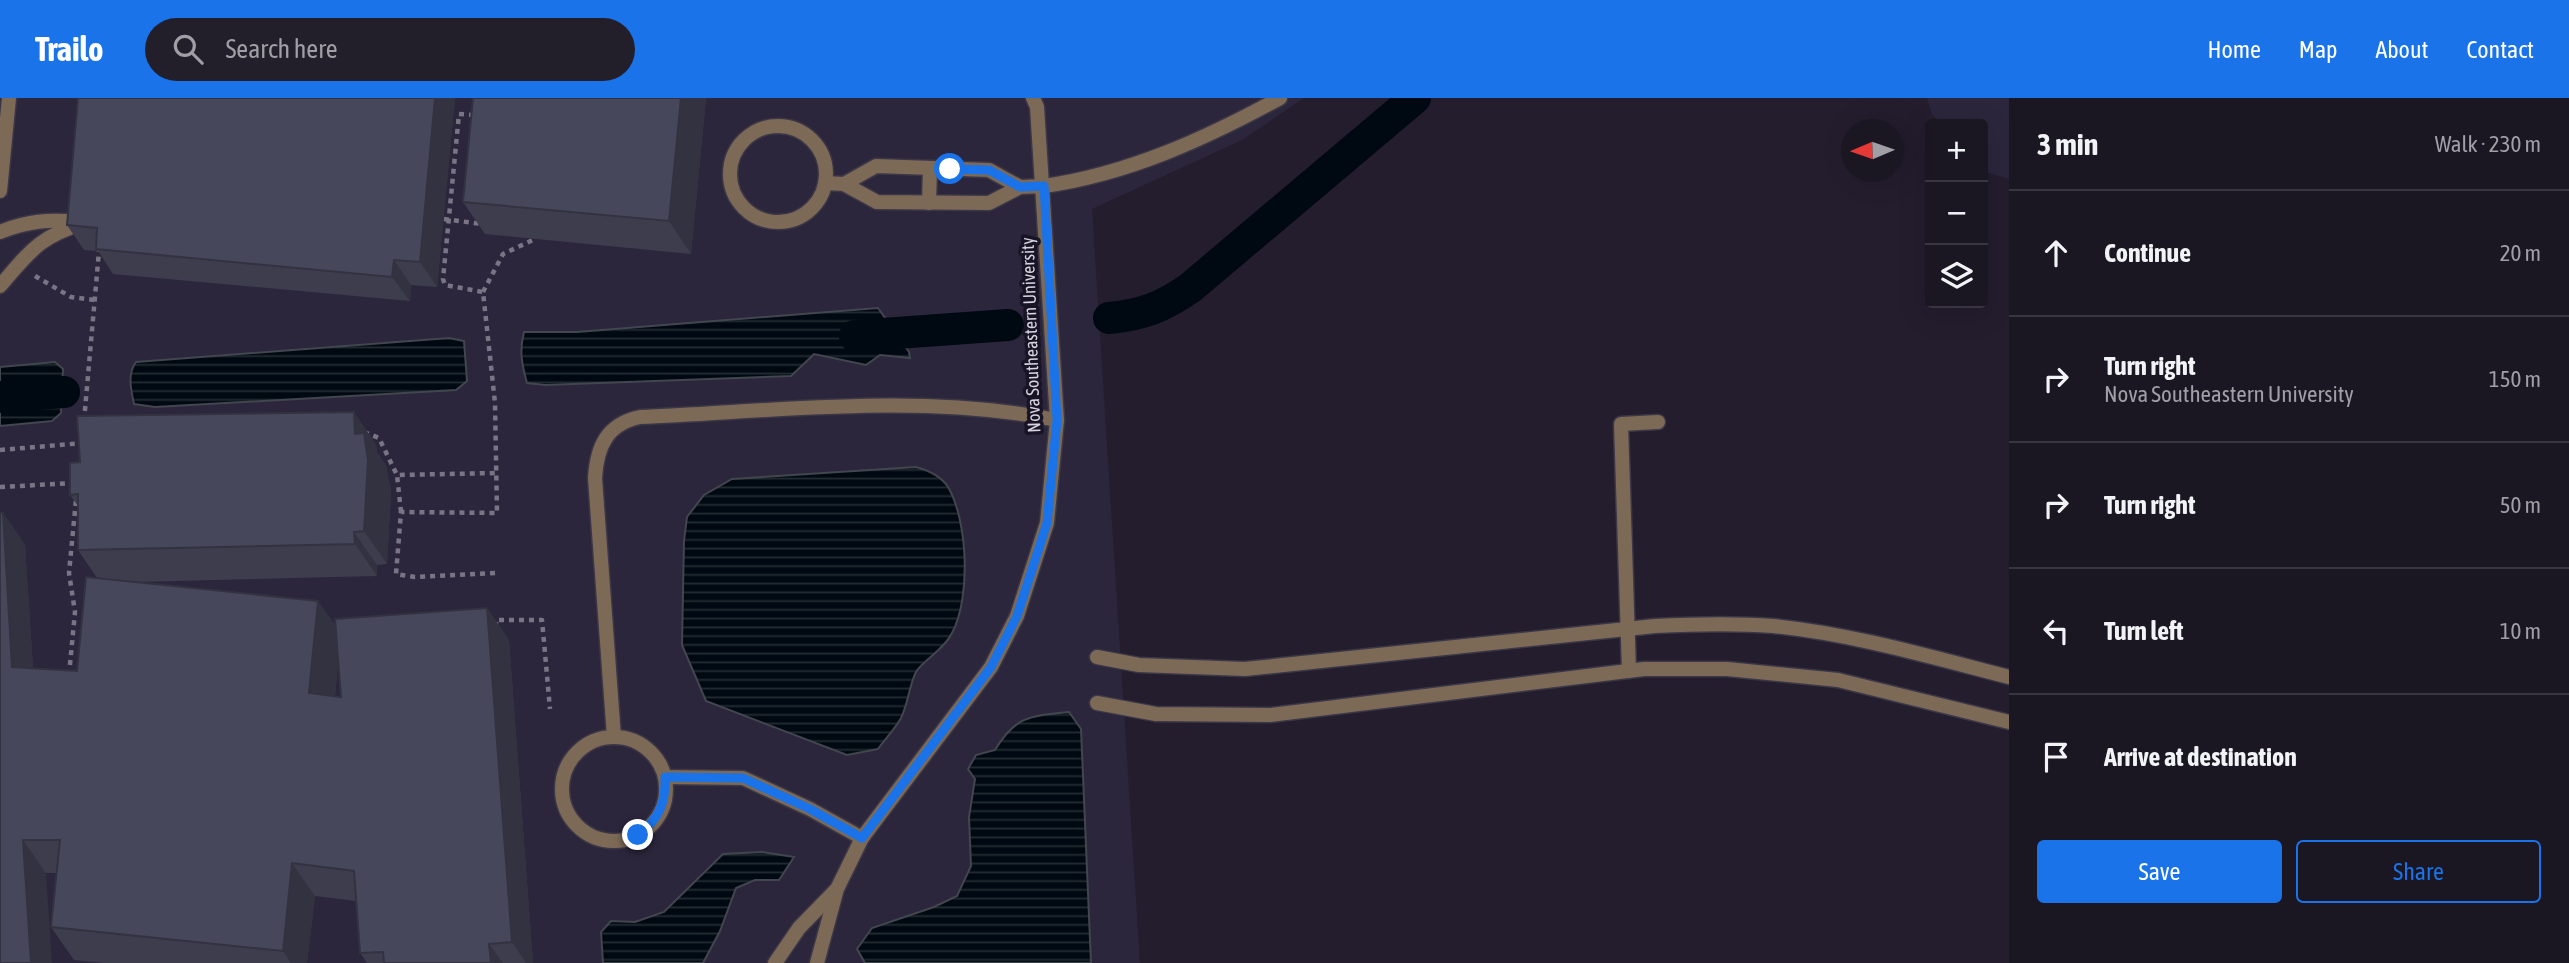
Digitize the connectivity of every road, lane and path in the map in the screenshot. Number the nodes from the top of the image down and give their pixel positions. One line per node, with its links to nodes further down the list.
1 (9, 98): 10 (street)
2 (1033, 98): 8 (street, Nova Southeastern University)
3 (1280, 98): 8 (street)
4 (484, 116): 12 (path)
5 (930, 168): 7 (street); 9 (street); 11 (street)
6 (825, 183): 6 (street); 7 (street)
7 (844, 184): 11 (street)
8 (1044, 186): 9 (street); 21 (street, Nova Southeastern University)
9 (1020, 187): 11 (street)
10 (0, 191)
11 (929, 203)
12 (446, 219): 13 (path); 19 (path)
13 (486, 224)
14 (0, 232): 18 (street)
15 (535, 239): 19 (path)
16 (99, 251): 20 (path)
17 (27, 270): 20 (path)
18 (0, 286)
19 (483, 292): 28 (path)
20 (95, 300): 24 (path)
21 (1057, 420): 42 (street); 44 (street, Nova Southeastern University)
22 (1658, 422): 33 (street)
23 (361, 432): 29 (path)
24 (82, 443): 25 (path); 26 (path); 27 (path)
25 (96, 443)
26 (0, 450)
27 (80, 457)
28 (496, 473): 29 (path); 31 (path)
29 (397, 475): 31 (path)
30 (0, 487): 38 (path)
31 (401, 513): 32 (path)
32 (497, 573)
33 (1629, 628): 35 (street); 36 (street); 37 (street)
34 (496, 631): 40 (path)
35 (1097, 657)
36 (1629, 671): 39 (street); 41 (street)
37 (2009, 677)
38 (67, 688)
39 (1097, 703)
40 (550, 709)
41 (2009, 722)
42 (614, 737): 43 (street); 43 (street)
43 (665, 777): 44 (street)
44 (862, 838): 45 (street, Nova Southeastern University)
45 (837, 889): 46 (street, Nova Southeastern University); 47 (street, Nova Southeastern University)
46 (775, 963)
47 (817, 963)

